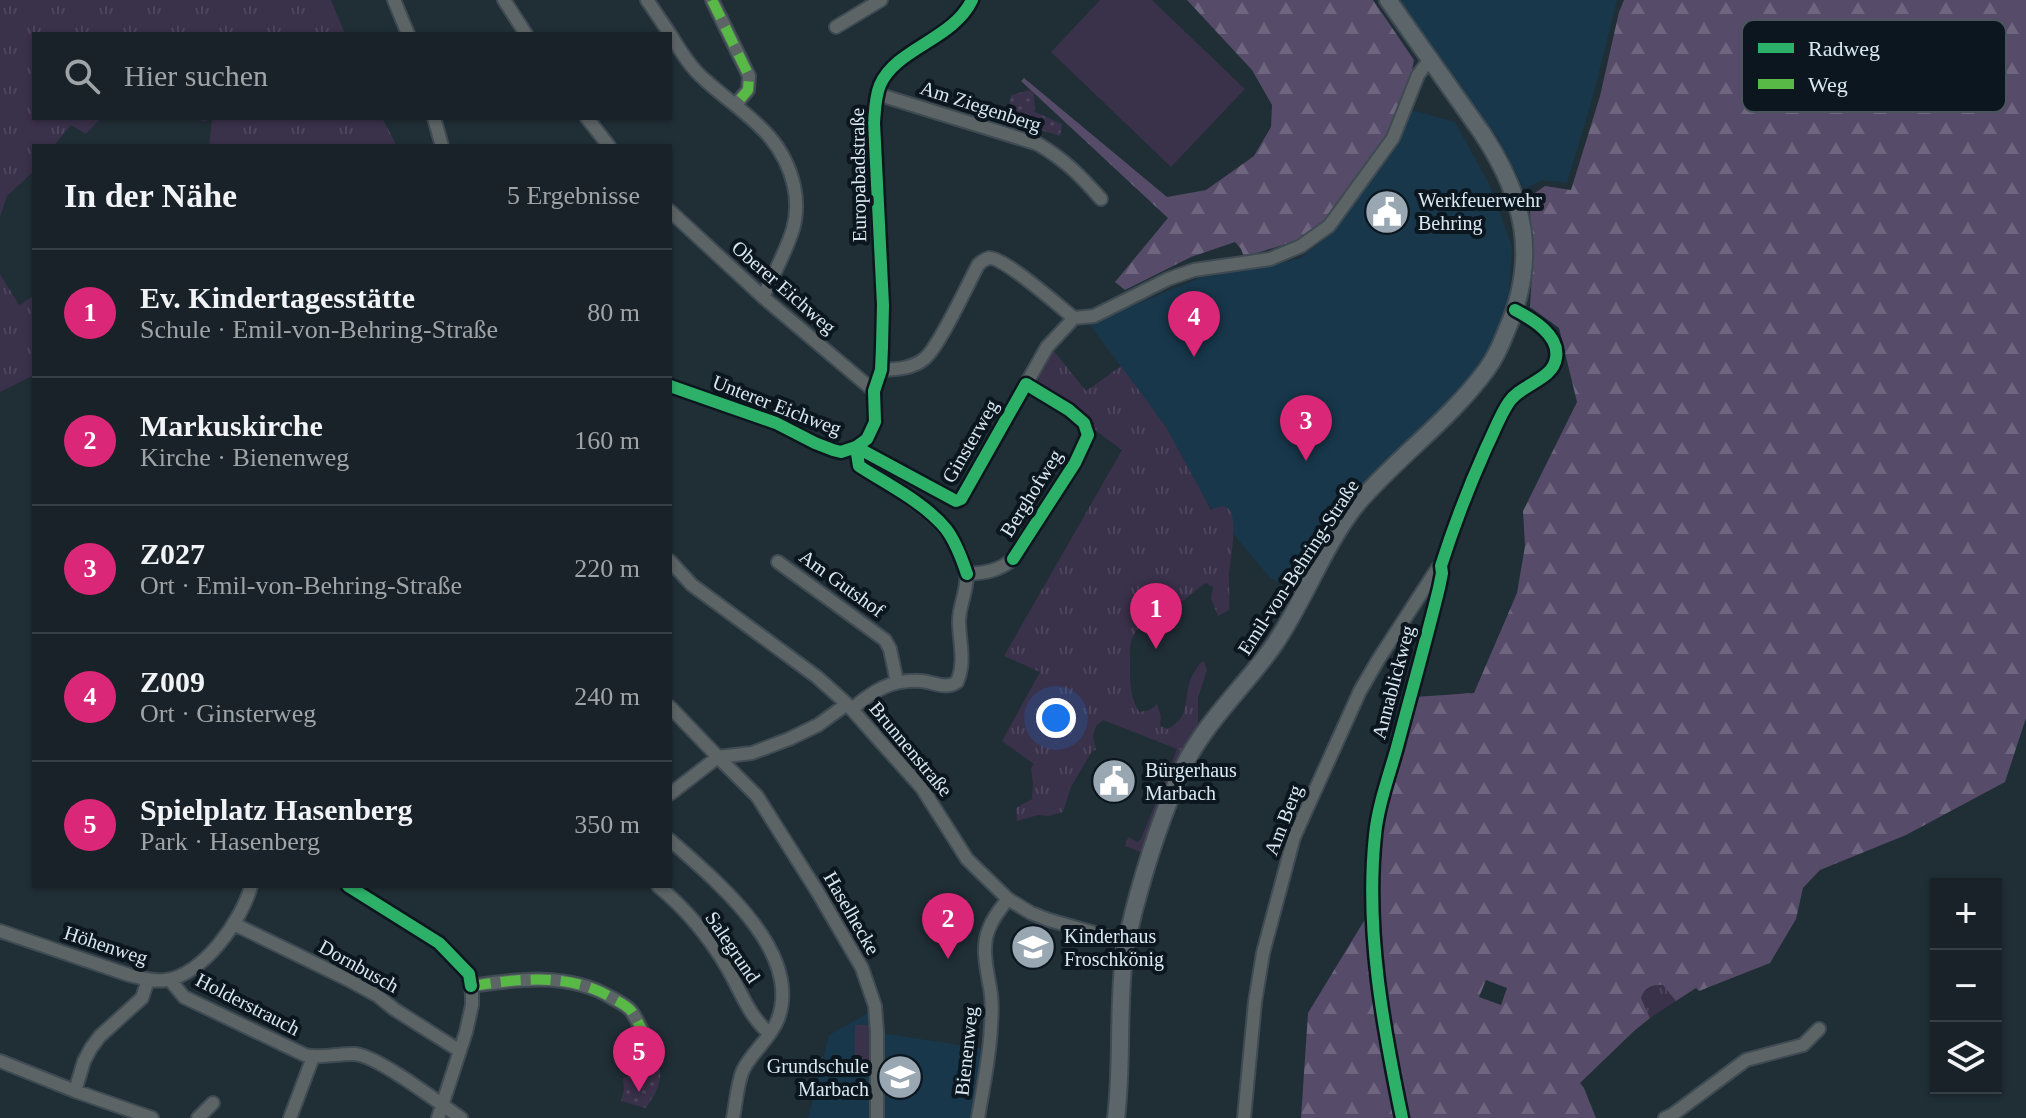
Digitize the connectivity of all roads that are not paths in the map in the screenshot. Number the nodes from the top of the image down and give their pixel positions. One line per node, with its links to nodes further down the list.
1 (394, 0): 9 (street)
2 (504, 0): 10 (street)
3 (647, 0): 11 (street)
4 (712, 0): 15 (street)
5 (881, 0): 8 (street)
6 (972, 0): 14 (street, Europabadstraße)
7 (1388, 0): 13 (main road, Emil-von-Behring-Straße)
8 (836, 27)
9 (407, 32)
10 (525, 32)
11 (669, 32)
12 (672, 37): 15 (street)
13 (1430, 59): 23 (main road, Emil-von-Behring-Straße); 24 (street)
14 (877, 94): 20 (street, Am Ziegenberg); 25 (street, Europabadstraße)
15 (736, 104): 22 (street)
16 (435, 120): 18 (street)
17 (589, 120): 19 (street)
18 (441, 144)
19 (607, 144)
20 (1101, 199)
21 (672, 213): 22 (street, Oberer Eichweg)
22 (763, 297): 28 (street, Oberer Eichweg)
23 (1515, 310): 32 (street, Annablickweg); 46 (main road, Emil-von-Behring-Straße)
24 (1074, 318): 25 (street); 26 (street, Ginsterweg)
25 (881, 370): 28 (street, Europabadstraße)
26 (1026, 384): 29 (street, Ginsterweg); 33 (street, Berghofweg)
27 (672, 387): 29 (street, Unterer Eichweg)
28 (874, 391): 29 (street, Unterer Eichweg)
29 (856, 447): 33 (street)
30 (778, 562): 34 (street, Am Gutshof)
31 (672, 563): 35 (street, Brunnenstraße)
32 (1441, 566): 68 (street, Am Berg); 69 (street, Annablickweg)
33 (967, 574): 34 (street)
34 (897, 682): 35 (street)
35 (849, 706): 37 (street); 43 (street, Brunnenstraße)
36 (672, 709): 37 (street, Haselhecke)
37 (718, 757): 38 (street); 65 (street, Haselhecke)
38 (672, 792)
39 (672, 842): 51 (street)
40 (250, 888): 44 (street, Höhenweg)
41 (351, 888): 49 (street)
42 (660, 888): 51 (street, Salegrund)
43 (1008, 899): 46 (street, Brunnenstraße); 66 (street, Bienenweg)
44 (234, 924): 48 (street, Höhenweg); 53 (street, Dornbusch)
45 (0, 931): 47 (street, Höhenweg)
46 (1126, 942): 67 (main road, Emil-von-Behring-Straße)
47 (148, 980): 48 (street, Höhenweg); 56 (street)
48 (170, 980): 54 (street, Holderstrauch)
49 (471, 986): 52 (street); 53 (street)
50 (1819, 1029): 70 (street)
51 (769, 1033): 64 (street)
52 (647, 1040)
53 (460, 1051): 58 (street)
54 (313, 1057): 58 (street, Holderstrauch); 61 (street)
55 (0, 1061): 56 (street)
56 (75, 1091): 59 (street)
57 (213, 1103): 60 (street)
58 (441, 1104): 62 (street); 63 (street, Holderstrauch)
59 (152, 1118)
60 (198, 1118)
61 (290, 1118)
62 (438, 1118)
63 (461, 1118)
64 (733, 1118)
65 (877, 1118)
66 (978, 1118)
67 (1116, 1118)
68 (1244, 1118)
69 (1402, 1118)
70 (1665, 1118)

